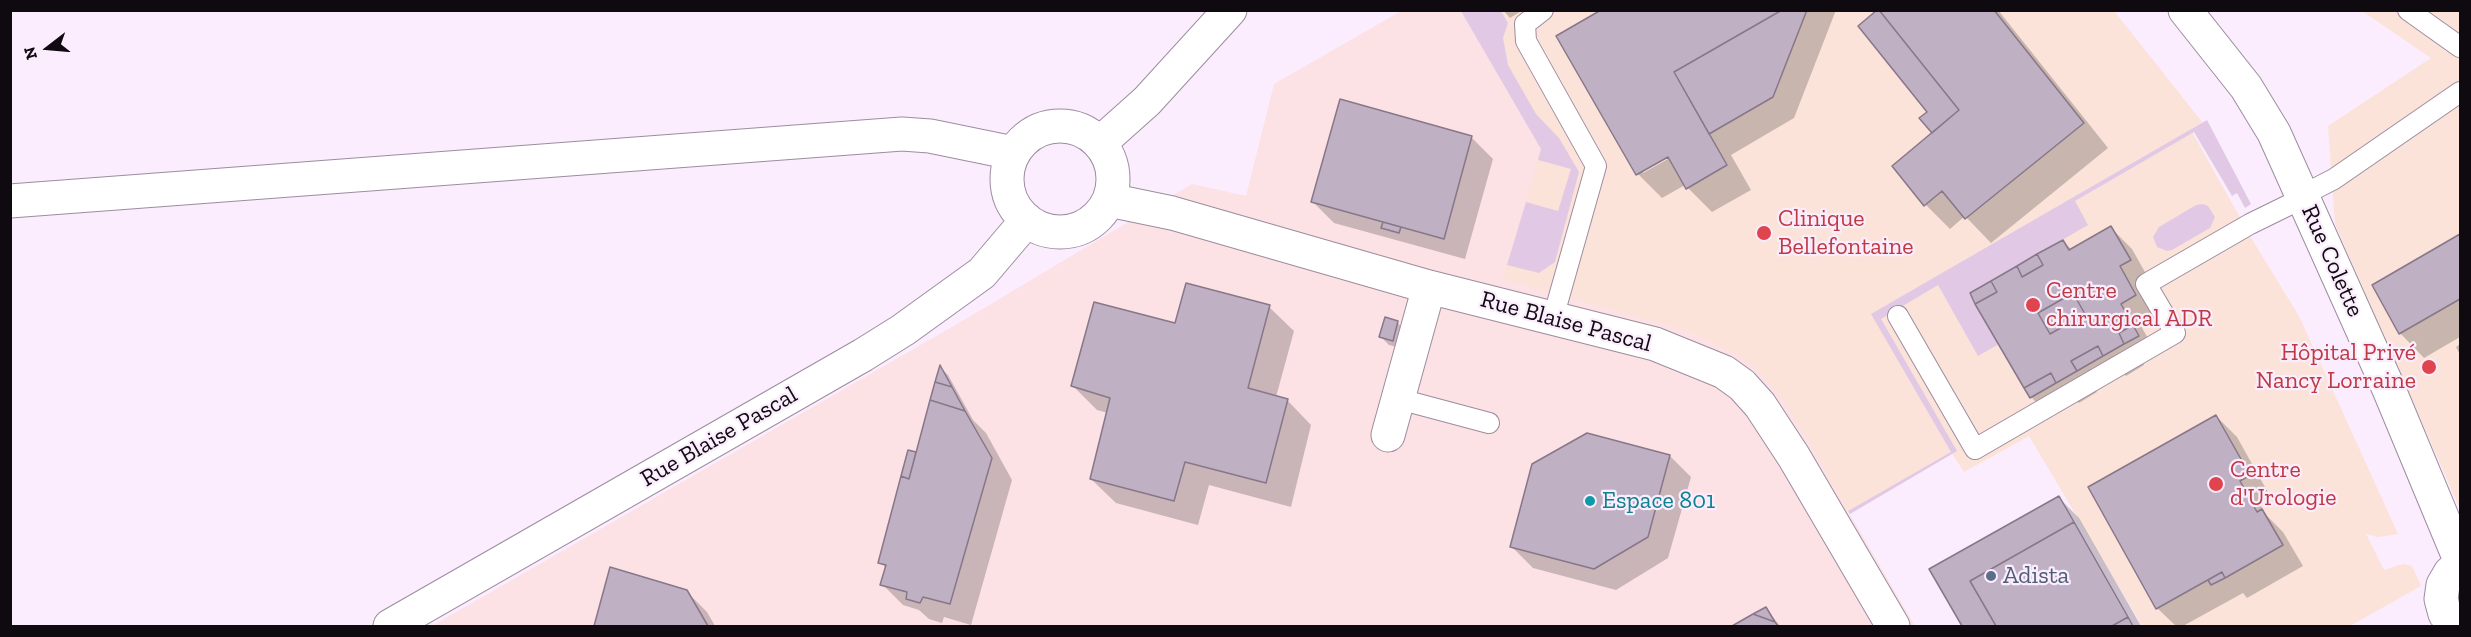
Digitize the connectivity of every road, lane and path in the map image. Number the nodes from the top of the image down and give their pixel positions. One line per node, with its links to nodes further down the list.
1 (1230, 10): 7 (street)
2 (1543, 10): 15 (lane)
3 (2185, 10): 9 (street, Rue Colette)
4 (2408, 10): 5 (lane)
5 (2460, 47)
6 (2460, 92): 9 (lane, Rue Colette)
7 (1100, 143): 8 (street); 10 (street)
8 (1013, 153): 11 (street); 12 (street)
9 (2303, 196): 14 (lane); 19 (street, Rue Colette)
10 (1109, 200): 12 (street); 13 (street, Rue Blaise Pascal)
11 (10, 201)
12 (1028, 220): 21 (street, Rue Blaise Pascal)
13 (1429, 287): 15 (street, Rue Blaise Pascal); 16 (street)
14 (1898, 315)
15 (1553, 318): 22 (street, Rue Blaise Pascal)
16 (1399, 399): 17 (lane); 18 (street)
17 (1489, 423)
18 (1388, 435)
19 (2460, 560)
20 (2460, 565): 23 (street)
21 (390, 627)
22 (1893, 627)
23 (2459, 627)

